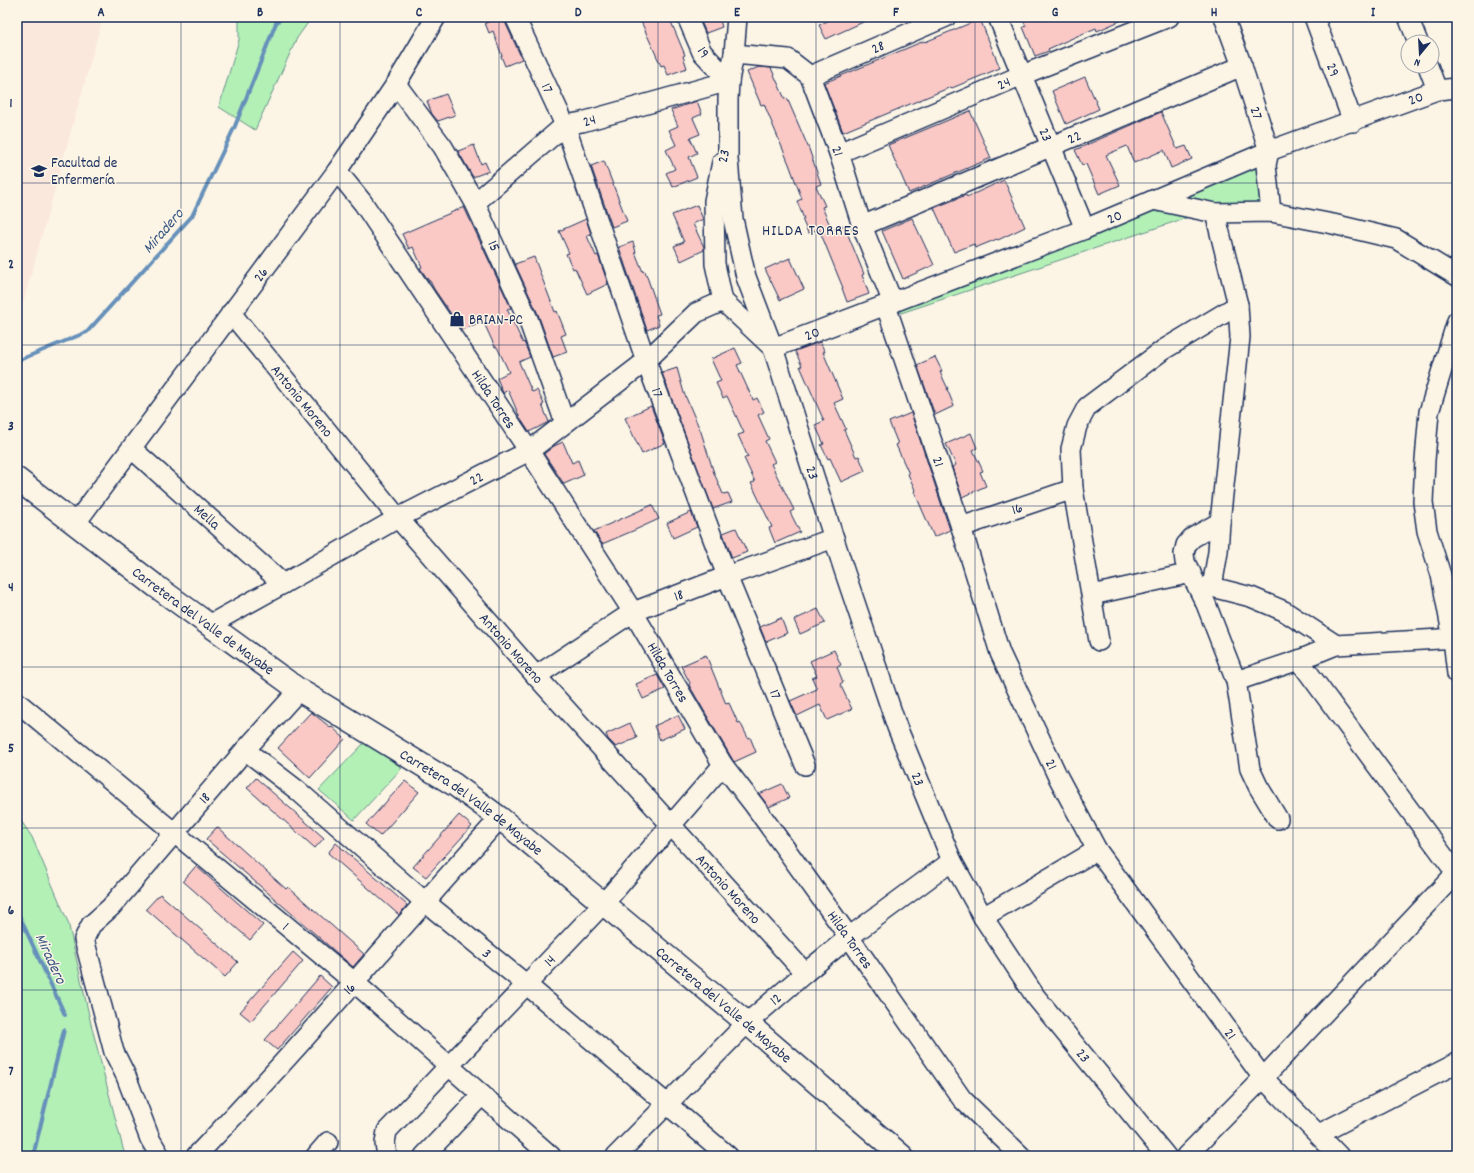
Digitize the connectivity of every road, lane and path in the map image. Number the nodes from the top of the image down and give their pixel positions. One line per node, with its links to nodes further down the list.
1 (436, 17): 18 (street, 26)
2 (515, 17): 22 (street, 17)
3 (687, 17): 17 (street, 19)
4 (737, 17): 12 (street, 23)
5 (946, 17): 16 (street, 28)
6 (998, 17): 15 (street, 23)
7 (1169, 17): 15 (street, 24)
8 (1224, 17): 13 (street, 27)
9 (1314, 17): 21 (street, 29)
10 (1408, 17): 11 (street)
11 (1415, 34)
12 (734, 54): 16 (street); 17 (street, 23)
13 (1242, 66): 24 (street, 22); 25 (street, 27)
14 (1431, 74): 20 (street)
15 (1022, 75): 24 (street, 23); 26 (street, 24)
16 (810, 76): 26 (street, 21)
17 (729, 81): 22 (street, 24); 23 (street, 23)
18 (396, 84): 27 (street, 26); 29 (street, 15)
19 (1457, 88): 20 (street, 20)
20 (1437, 90): 21 (street, 20)
21 (1353, 122): 25 (street, 20)
22 (565, 125): 29 (street, 24); 41 (street, 17)
23 (728, 133): 35 (street, 23); 40 (street, 23)
24 (1051, 147): 32 (street, 22); 33 (street, 23)
25 (1269, 151): 28 (street, 20); 30 (street, 27)
26 (839, 153): 32 (street, 21)
27 (337, 171): 38 (street, 26); 44 (street, Hilda Torres)
28 (1154, 200): 31 (street); 33 (street, 20)
29 (475, 204): 42 (street, 15)
30 (1271, 212): 31 (street); 34 (street)
31 (1215, 214): 37 (street)
32 (862, 226): 36 (street, 21)
33 (1085, 229): 36 (street, 20)
34 (1457, 276)
35 (723, 301): 40 (street, 23); 41 (street, 22)
36 (890, 304): 40 (street, 20); 50 (street, 21)
37 (1238, 305): 46 (street); 48 (street)
38 (231, 313): 43 (street, 26); 47 (street, Antonio Moreno)
39 (1457, 321): 60 (street)
40 (773, 348): 51 (street, 23)
41 (646, 361): 42 (street, 22); 52 (street, 17)
42 (564, 423): 44 (street, 22)
43 (132, 449): 49 (street, 26); 54 (street, Mella)
44 (529, 451): 47 (street, 22); 56 (street, Hilda Torres)
45 (17, 479): 49 (main road, Carretera del Valle de Mayabe)
46 (1073, 489): 50 (street, 16); 55 (street)
47 (398, 518): 54 (street, 22); 63 (street, Antonio Moreno)
48 (1220, 522): 53 (street); 53 (street)
49 (75, 524): 57 (main road, Carretera del Valle de Mayabe)
50 (961, 527): 74 (street, 21)
51 (834, 538): 52 (street, 18); 75 (street, 23)
52 (727, 576): 56 (street, 18); 69 (street, 17)
53 (1201, 583): 55 (street); 59 (street); 64 (street)
54 (283, 584): 57 (street, 22)
55 (1092, 595): 58 (street)
56 (633, 612): 63 (street, 18); 68 (street, Hilda Torres)
57 (208, 625): 65 (main road, Carretera del Valle de Mayabe)
58 (1098, 641)
59 (1336, 645): 60 (street); 61 (street)
60 (1456, 645): 62 (street)
61 (1299, 660): 64 (street); 76 (street)
62 (1457, 674)
63 (536, 676): 72 (street, Antonio Moreno)
64 (1236, 681): 71 (street)
65 (299, 690): 67 (street, 18); 70 (main road, Carretera del Valle de Mayabe)
66 (17, 702): 73 (street, 1)
67 (245, 750): 73 (street, 18); 77 (street, 3)
68 (723, 765): 72 (street, 14); 80 (street, Hilda Torres)
69 (804, 765)
70 (500, 818): 77 (street, 16); 78 (main road, Carretera del Valle de Mayabe)
71 (1278, 820)
72 (670, 825): 78 (street, 14); 81 (street, Antonio Moreno)
73 (174, 832): 82 (street, 1); 93 (street, 18)
74 (1097, 850): 79 (street); 87 (street, 21)
75 (952, 862): 79 (street, 23); 80 (street, 12)
76 (1457, 872): 87 (street)
77 (424, 901): 82 (street, 16); 83 (street, 3)
78 (604, 903): 83 (street, 14); 84 (main road, Carretera del Valle de Mayabe)
79 (983, 917): 102 (street, 23)
80 (849, 937): 81 (street, 12); 101 (street, Hilda Torres)
81 (805, 973): 84 (street, 12)
82 (354, 982): 86 (street, 1); 94 (street, 16)
83 (527, 985): 86 (street, 14); 89 (street, 3)
84 (747, 1023): 89 (street, 12); 100 (main road, Carretera del Valle de Mayabe)
85 (1457, 1063): 90 (street)
86 (450, 1065): 88 (street, 1); 96 (street, 14)
87 (1263, 1078): 90 (street, 21); 103 (street)
88 (482, 1095): 92 (street, 1); 97 (street)
89 (667, 1104): 98 (street, 12); 99 (street, 3)
90 (1318, 1134): 104 (street, 21)
91 (328, 1142): 95 (street)
92 (540, 1152)
93 (160, 1156)
94 (196, 1156)
95 (316, 1156)
96 (387, 1156)
97 (424, 1156)
98 (616, 1156)
99 (728, 1156)
100 (902, 1156)
101 (1021, 1156)
102 (1166, 1156)
103 (1186, 1156)
104 (1339, 1156)

